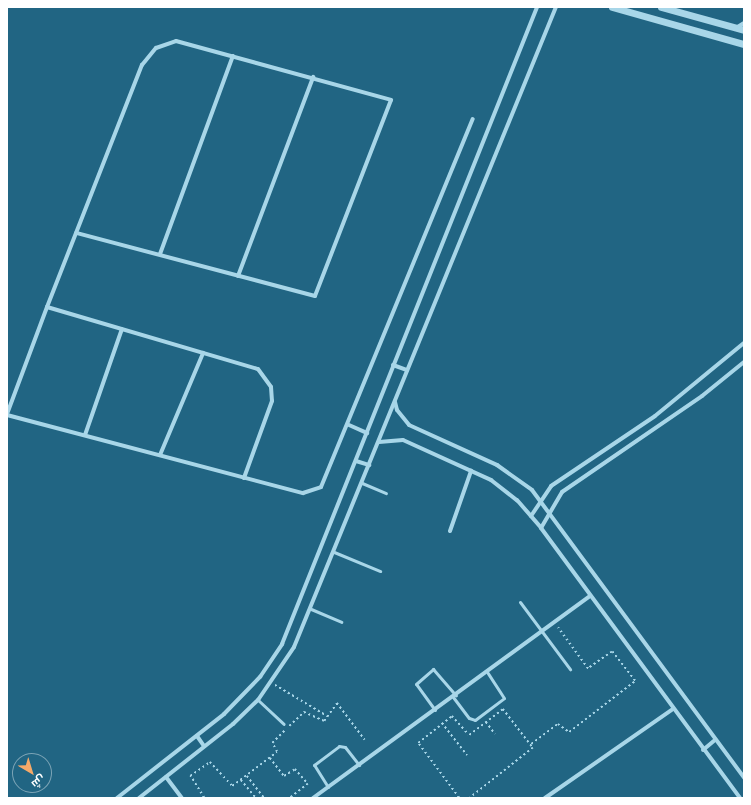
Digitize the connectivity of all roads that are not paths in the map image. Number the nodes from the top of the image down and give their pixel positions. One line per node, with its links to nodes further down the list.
1 (537, 7): 20 (street)
2 (556, 7): 21 (street)
3 (612, 7): 8 (street)
4 (661, 7): 6 (street)
5 (744, 23): 6 (street)
6 (736, 28): 7 (street)
7 (744, 30)
8 (744, 44)
9 (233, 56): 10 (street); 12 (street); 13 (street)
10 (313, 77): 14 (street); 14 (street)
11 (472, 120): 24 (street)
12 (76, 233): 13 (street); 15 (street)
13 (160, 254): 14 (street)
14 (238, 276)
15 (47, 307): 16 (street); 23 (street)
16 (122, 329): 18 (street); 26 (street)
17 (744, 343): 35 (street)
18 (203, 352): 28 (street); 32 (street)
19 (744, 362): 36 (street)
20 (393, 365): 21 (street); 25 (street)
21 (407, 370): 22 (street)
22 (395, 401): 27 (street); 35 (street)
23 (7, 414): 26 (street)
24 (349, 425): 25 (street); 32 (street)
25 (367, 433): 29 (street)
26 (85, 435): 28 (street)
27 (379, 442): 30 (street); 31 (street)
28 (160, 455): 32 (street)
29 (356, 461): 30 (street); 54 (street)
30 (368, 465): 33 (street)
31 (471, 471): 37 (street); 39 (street)
32 (244, 478)
33 (362, 483): 34 (lane); 40 (street)
34 (386, 493)
35 (540, 500): 36 (street); 37 (street)
36 (549, 511): 38 (street); 55 (street)
37 (531, 516): 38 (street)
38 (541, 528): 42 (street)
39 (450, 531)
40 (334, 552): 41 (lane); 44 (street)
41 (380, 571)
42 (590, 596): 46 (street); 51 (street)
43 (520, 602): 46 (lane)
44 (311, 609): 45 (lane); 50 (street)
45 (341, 622)
46 (542, 632): 47 (lane); 48 (street)
47 (570, 669)
48 (488, 673): 49 (street); 49 (lane)
49 (455, 696): 52 (street); 52 (lane)
50 (258, 700): 53 (lane); 56 (street)
51 (673, 709): 57 (street); 66 (street)
52 (435, 710): 58 (street)
53 (284, 724)
54 (197, 736): 56 (street); 62 (street)
55 (715, 740): 57 (street); 60 (street)
56 (204, 746): 59 (street)
57 (703, 750): 67 (street)
58 (359, 765): 61 (street); 61 (lane)
59 (166, 777): 63 (street); 64 (street)
60 (744, 778)
61 (328, 787): 65 (street)
62 (117, 798)
63 (139, 798)
64 (182, 798)
65 (313, 798)
66 (545, 798)
67 (740, 798)

